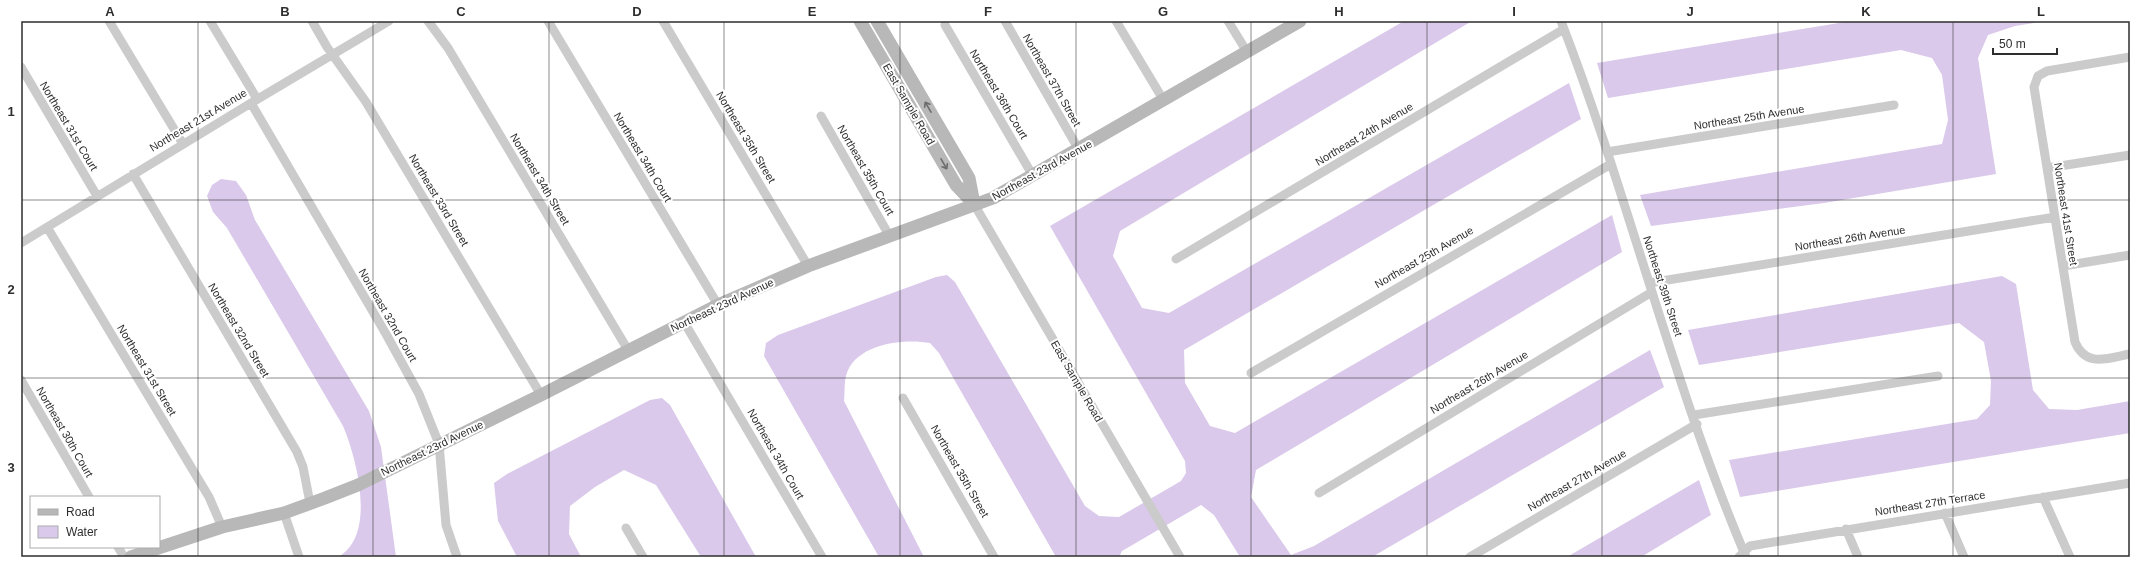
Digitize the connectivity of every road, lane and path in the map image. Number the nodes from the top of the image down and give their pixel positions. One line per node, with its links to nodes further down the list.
1 (109, 21): 26 (street)
2 (210, 21): 20 (street, Northeast 32nd Court)
3 (312, 21): 17 (street, Northeast 33rd Street)
4 (389, 21): 17 (street, Northeast 21st Avenue)
5 (428, 21): 48 (street, Northeast 34th Street)
6 (548, 21): 46 (street, Northeast 34th Court)
7 (663, 21): 42 (street, Northeast 35th Street)
8 (860, 21): 25 (street, East Sample Road)
9 (877, 21): 24 (street, East Sample Road, one-way to 9)
10 (1005, 21): 27 (street, Northeast 37th Street)
11 (1116, 21): 21 (street)
12 (1228, 21): 16 (street)
13 (1300, 21): 16 (street, Northeast 23rd Avenue)
14 (945, 25): 33 (street, Northeast 36th Court)
15 (1563, 25): 28 (street, Northeast 39th Street); 41 (street, Northeast 24th Avenue)
16 (1247, 52): 21 (street, Northeast 23rd Avenue)
17 (333, 54): 20 (street, Northeast 21st Avenue); 53 (street, Northeast 33rd Street)
18 (2130, 57): 31 (street, Northeast 41st Street)
19 (21, 67): 34 (street, Northeast 31st Court)
20 (254, 101): 26 (street, Northeast 21st Avenue); 56 (street, Northeast 32nd Court)
21 (1164, 101): 27 (street, Northeast 23rd Avenue)
22 (1894, 105): 28 (street, Northeast 25th Avenue)
23 (821, 116): 38 (street, Northeast 35th Court)
24 (937, 124): 25 (street); 35 (street, East Sample Road)
25 (925, 131): 35 (street, East Sample Road, one-way to 35)
26 (183, 144): 32 (street, Northeast 21st Avenue)
27 (1079, 150): 33 (street, Northeast 23rd Avenue)
28 (1607, 152): 30 (street, Northeast 39th Street)
29 (2130, 155): 31 (street)
30 (1611, 164): 44 (street, Northeast 39th Street); 50 (street, Northeast 25th Avenue)
31 (2047, 168): 36 (street, Northeast 41st Street)
32 (133, 174): 34 (street, Northeast 21st Avenue); 61 (street, Northeast 32nd Street)
33 (1033, 176): 35 (street, Northeast 23rd Avenue)
34 (97, 196): 37 (street, Northeast 21st Avenue)
35 (974, 204): 38 (street, Northeast 23rd Avenue); 78 (street, East Sample Road)
36 (2054, 217): 43 (street, Northeast 41st Street); 44 (street, Northeast 26th Avenue)
37 (47, 227): 39 (street, Northeast 21st Avenue); 64 (street, Northeast 31st Street)
38 (890, 236): 42 (street, Northeast 23rd Avenue)
39 (21, 243)
40 (2130, 255): 43 (street)
41 (1176, 259)
42 (808, 266): 46 (street, Northeast 23rd Avenue)
43 (2063, 266): 49 (street, Northeast 41st Street)
44 (1649, 283): 45 (street, Northeast 39th Street)
45 (1652, 292): 55 (street, Northeast 39th Street); 58 (street, Northeast 26th Avenue)
46 (718, 305): 47 (street, Northeast 23rd Avenue)
47 (684, 322): 48 (street, Northeast 23rd Avenue); 76 (street, Northeast 34th Court)
48 (628, 350): 53 (street, Northeast 23rd Avenue)
49 (2130, 354)
50 (1251, 373)
51 (1938, 376): 55 (street, Northeast 27th Avenue)
52 (21, 380): 59 (street, Northeast 30th Court)
53 (541, 395): 56 (street, Northeast 23rd Avenue)
54 (903, 398): 77 (street, Northeast 35th Street)
55 (1695, 420): 70 (street, Northeast 39th Street); 79 (street, Northeast 27th Avenue)
56 (439, 444): 61 (street, Northeast 23rd Avenue); 74 (street, Northeast 32nd Court)
57 (2130, 482): 60 (street, Northeast 27th Terrace)
58 (1319, 493)
59 (88, 496)
60 (2043, 497): 63 (street, Northeast 27th Terrace); 82 (street)
61 (310, 503): 62 (street, Northeast 23rd Avenue)
62 (284, 513): 64 (street, Northeast 23rd Avenue); 73 (street)
63 (1945, 513): 66 (street, Northeast 27th Terrace); 81 (street)
64 (222, 527): 67 (street, Northeast 23rd Avenue)
65 (626, 528): 75 (street)
66 (1846, 529): 70 (street, Northeast 27th Terrace); 80 (street)
67 (160, 547)
68 (119, 548): 71 (street)
69 (158, 548): 72 (street, Northeast 23rd Avenue)
70 (1743, 555)
71 (124, 557)
72 (131, 557)
73 (299, 557)
74 (457, 557)
75 (643, 557)
76 (822, 557)
77 (994, 557)
78 (1180, 557)
79 (1470, 557)
80 (1858, 557)
81 (1964, 557)
82 (2070, 557)

